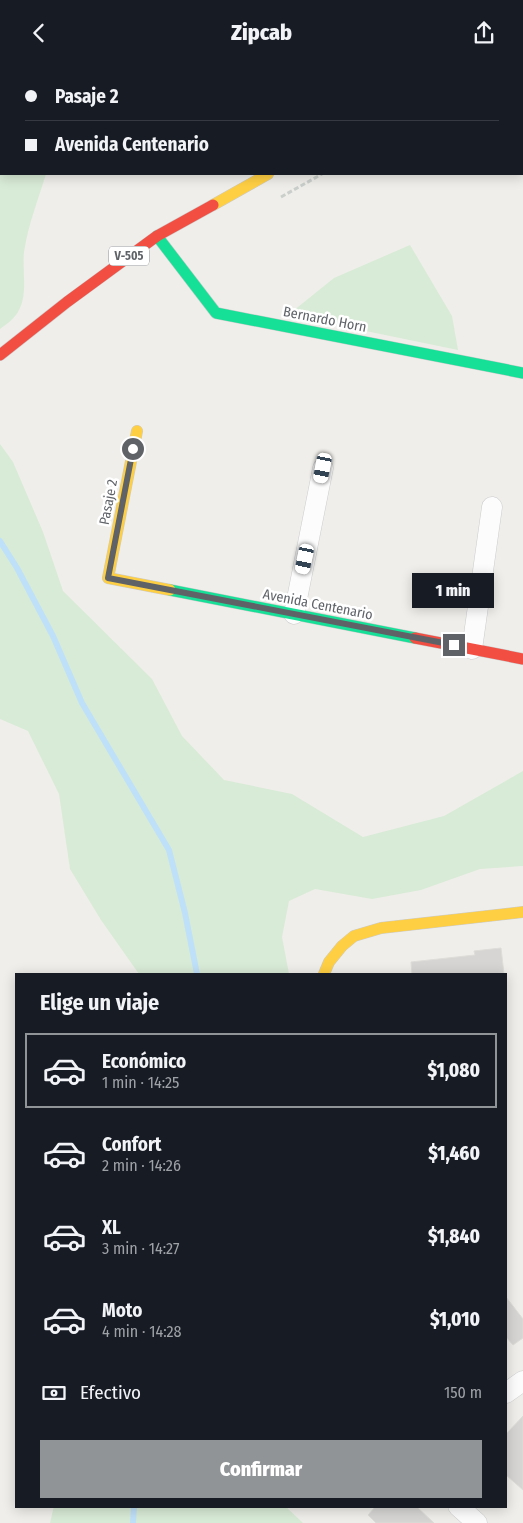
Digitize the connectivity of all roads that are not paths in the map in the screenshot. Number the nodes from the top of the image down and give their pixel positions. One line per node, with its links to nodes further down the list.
1 (266, 175): 2 (street, V-505)
2 (157, 236): 3 (street, V-505); 4 (street, Bernardo Horn)
3 (0, 355)
4 (523, 373)
5 (137, 431): 8 (street, Pasaje 2)
6 (323, 468): 9 (street)
7 (492, 507): 10 (street)
8 (108, 578): 9 (street, Avenida Centenario)
9 (294, 614): 10 (street, Avenida Centenario)
10 (472, 649): 11 (street, Avenida Centenario)
11 (523, 659)
12 (523, 912): 13 (street)
13 (324, 973)
14 (523, 1381): 15 (street)
15 (507, 1392)
16 (460, 1508): 17 (street)
17 (477, 1523)

